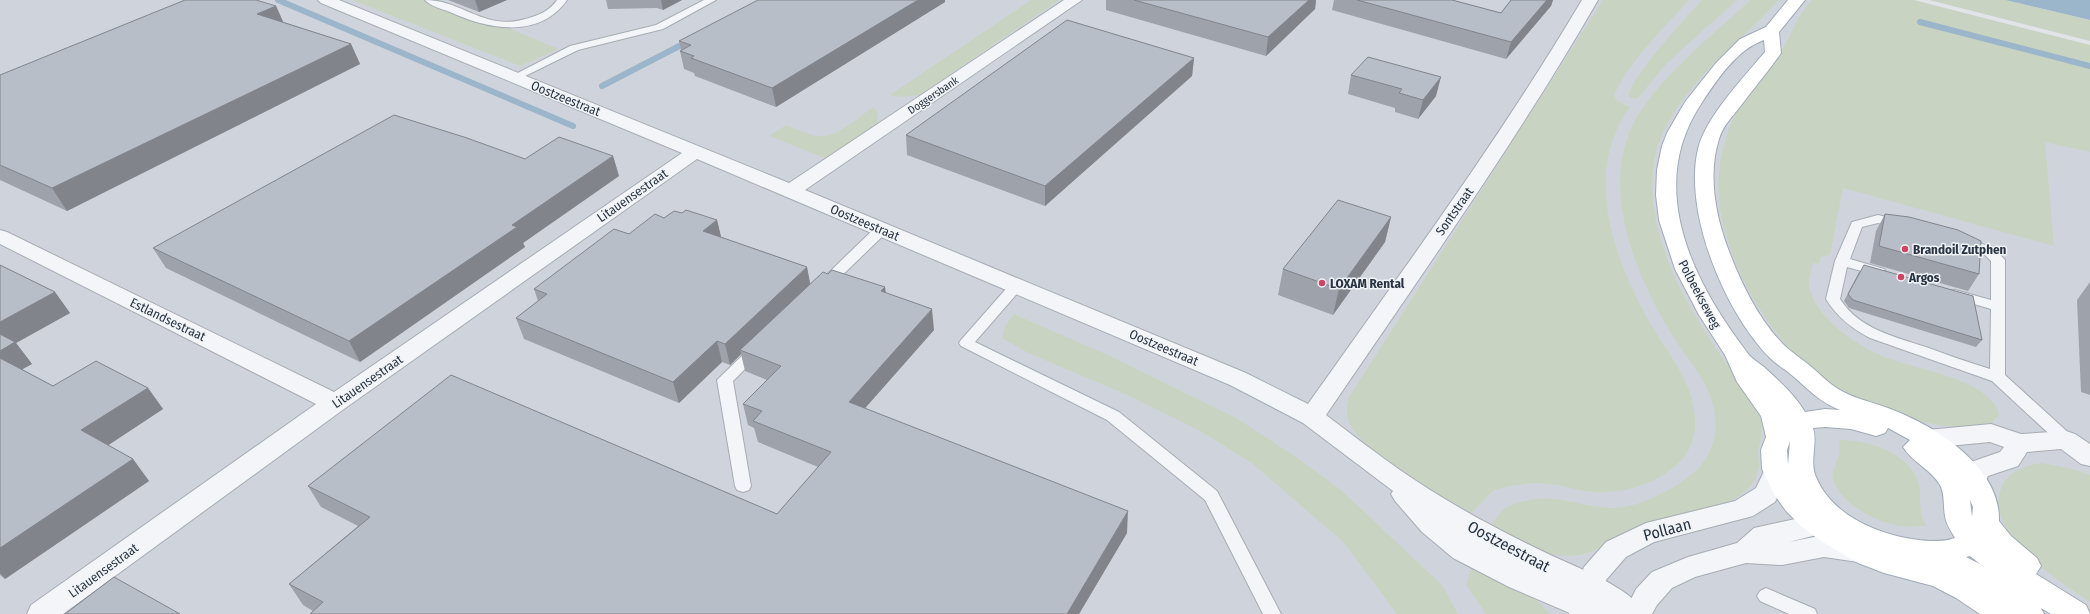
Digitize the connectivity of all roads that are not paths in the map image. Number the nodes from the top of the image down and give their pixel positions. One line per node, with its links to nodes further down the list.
1 (430, 0): 2 (lane)
2 (562, 0)
3 (711, 0): 9 (lane)
4 (1074, 0): 11 (street, Doggersbank)
5 (1590, 0): 26 (street, Sontstraat)
6 (1797, 0): 8 (main road, Polbeekseweg)
7 (332, 1): 9 (street, Oostzeestraat)
8 (1771, 31): 25 (main road); 27 (main road, Polbeekseweg)
9 (515, 77): 10 (street, Oostzeestraat)
10 (695, 152): 11 (street, Oostzeestraat); 24 (street, Litauensestraat)
11 (791, 190): 12 (street, Oostzeestraat)
12 (882, 229): 18 (street, Oostzeestraat); 20 (lane)
13 (1914, 229): 16 (lane)
14 (0, 236): 24 (street, Estlandsestraat)
15 (1951, 240): 21 (lane)
16 (1842, 262): 17 (lane); 23 (lane)
17 (1894, 276)
18 (1017, 285): 26 (street, Oostzeestraat); 45 (lane)
19 (1939, 289): 21 (lane)
20 (815, 293)
21 (1998, 306): 23 (lane)
22 (764, 342): 35 (lane)
23 (1997, 377): 30 (lane)
24 (335, 403): 44 (street, Litauensestraat)
25 (1850, 412): 27 (main road); 28 (main road); 29 (main road)
26 (1312, 417): 42 (street, Oostzeestraat)
27 (1789, 430): 33 (main road); 38 (main road, Polbeekseweg)
28 (1896, 435): 29 (main road); 37 (main road)
29 (1927, 439): 31 (street); 34 (main road)
30 (2066, 440): 31 (street); 32 (street)
31 (2020, 443): 34 (street)
32 (2090, 457)
33 (1776, 472): 36 (main road); 42 (street, Pollaan)
34 (1974, 481): 37 (main road)
35 (743, 486)
36 (1818, 524): 38 (main road); 39 (street)
37 (1979, 532): 40 (main road); 43 (main road); 52 (main road)
38 (1857, 541): 39 (street); 40 (main road)
39 (1746, 552): 48 (street)
40 (1920, 562): 50 (main road); 51 (main road)
41 (1766, 596): 49 (lane)
42 (1585, 602): 46 (street, Oostzeestraat); 47 (street, Oostzeestraat)
43 (2090, 613)
44 (42, 614)
45 (1272, 614)
46 (1620, 614)
47 (1631, 614)
48 (1638, 614)
49 (1808, 614)
50 (2002, 614)
51 (2030, 614)
52 (2076, 614)

